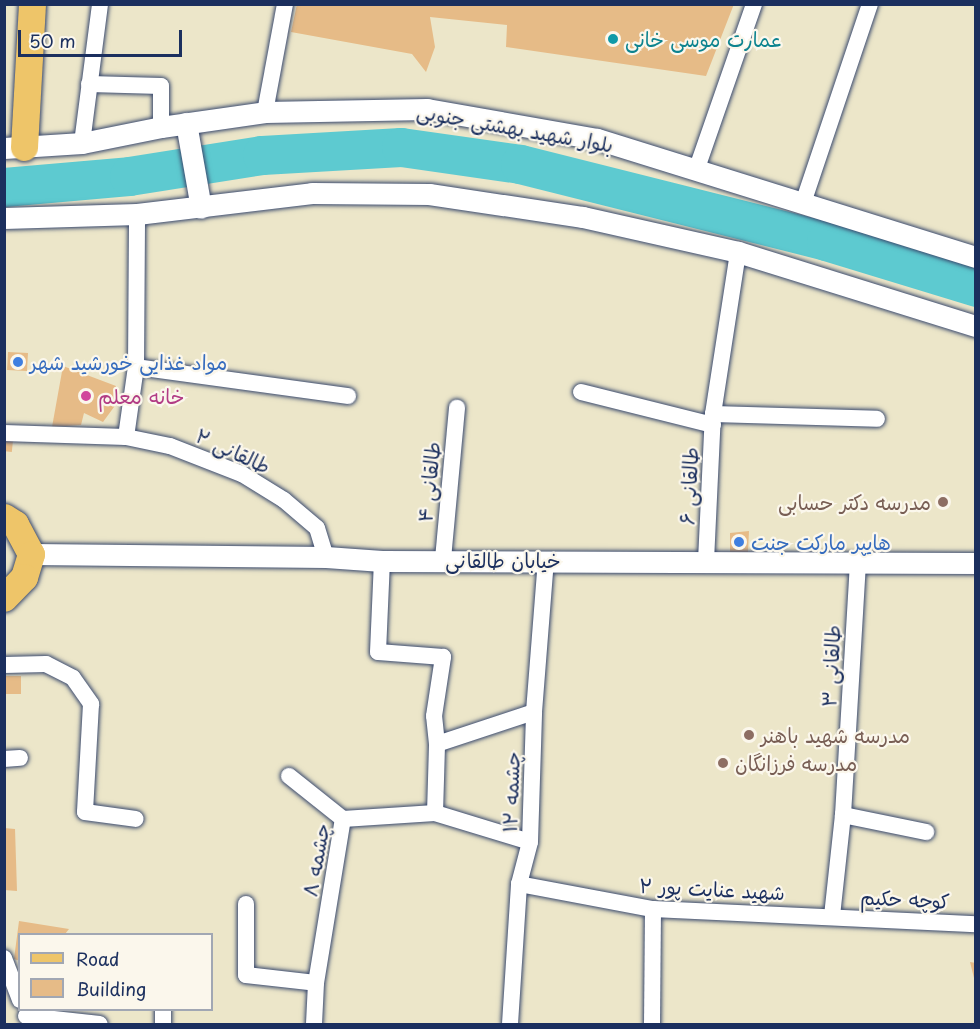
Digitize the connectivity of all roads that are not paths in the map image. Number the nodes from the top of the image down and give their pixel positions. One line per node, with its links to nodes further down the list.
1 (32, 4): 11 (main road)
2 (100, 4): 6 (street)
3 (285, 4): 7 (street)
4 (754, 4): 12 (street)
5 (870, 4): 13 (street)
6 (89, 84): 9 (street); 10 (street)
7 (265, 112): 8 (street, بلوار شهید بهشتی جنوبی); 12 (street, بلوار شهید بهشتی جنوبی)
8 (186, 123): 9 (street, بلوار شهید بهشتی جنوبی); 14 (street)
9 (161, 127): 10 (street, بلوار شهید بهشتی جنوبی)
10 (82, 143): 11 (street, بلوار شهید بهشتی جنوبی)
11 (14, 148)
12 (697, 168): 13 (street, بلوار شهید بهشتی جنوبی)
13 (803, 203): 18 (street, بلوار شهید بهشتی جنوبی)
14 (201, 208): 15 (street); 17 (street)
15 (137, 214): 16 (street); 20 (street)
16 (4, 218)
17 (738, 252): 19 (street); 25 (street, طالقانی ۶)
18 (975, 257)
19 (975, 326)
20 (136, 367): 22 (street); 27 (street)
21 (581, 392): 25 (street)
22 (348, 396)
23 (457, 408): 31 (street, طالقانی ۴)
24 (877, 419): 25 (street)
25 (713, 420): 34 (street, طالقانی ۶)
26 (4, 433): 27 (street, طالقانی ۲)
27 (126, 437): 30 (street, طالقانی ۲)
28 (4, 517): 29 (main road)
29 (31, 554): 30 (street, خیابان طالقانی); 37 (main road)
30 (326, 557): 33 (street, خیابان طالقانی)
31 (443, 559): 32 (street, خیابان طالقانی); 33 (street, خیابان طالقانی)
32 (546, 560): 34 (street, خیابان طالقانی); 39 (street, چشمه ۱۲)
33 (382, 561): 40 (street)
34 (706, 561): 35 (street, خیابان طالقانی)
35 (858, 562): 36 (street, خیابان طالقانی); 43 (street, طالقانی ۳)
36 (975, 563)
37 (4, 598)
38 (4, 665): 44 (street)
39 (534, 712): 40 (street); 47 (street, چشمه ۱۲)
40 (437, 744): 42 (street)
41 (289, 776): 45 (street)
42 (435, 813): 45 (street, چشمه ۸); 47 (street)
43 (843, 815): 46 (street); 51 (street, طالقانی ۳)
44 (136, 819)
45 (343, 819): 54 (street, چشمه ۸)
46 (926, 832)
47 (530, 842): 48 (street, چشمه ۱۲)
48 (519, 884): 50 (street, شهید عنایت پور ۲); 59 (street, چشمه ۱۲)
49 (246, 904): 54 (street)
50 (653, 909): 51 (street, شهید عنایت پور ۲); 60 (street)
51 (832, 916): 52 (street, کوچه حکیم)
52 (975, 924)
53 (4, 958): 55 (street)
54 (316, 983): 58 (street, چشمه ۸)
55 (18, 995)
56 (26, 1017): 57 (street)
57 (100, 1024)
58 (314, 1024)
59 (510, 1024)
60 (652, 1024)

